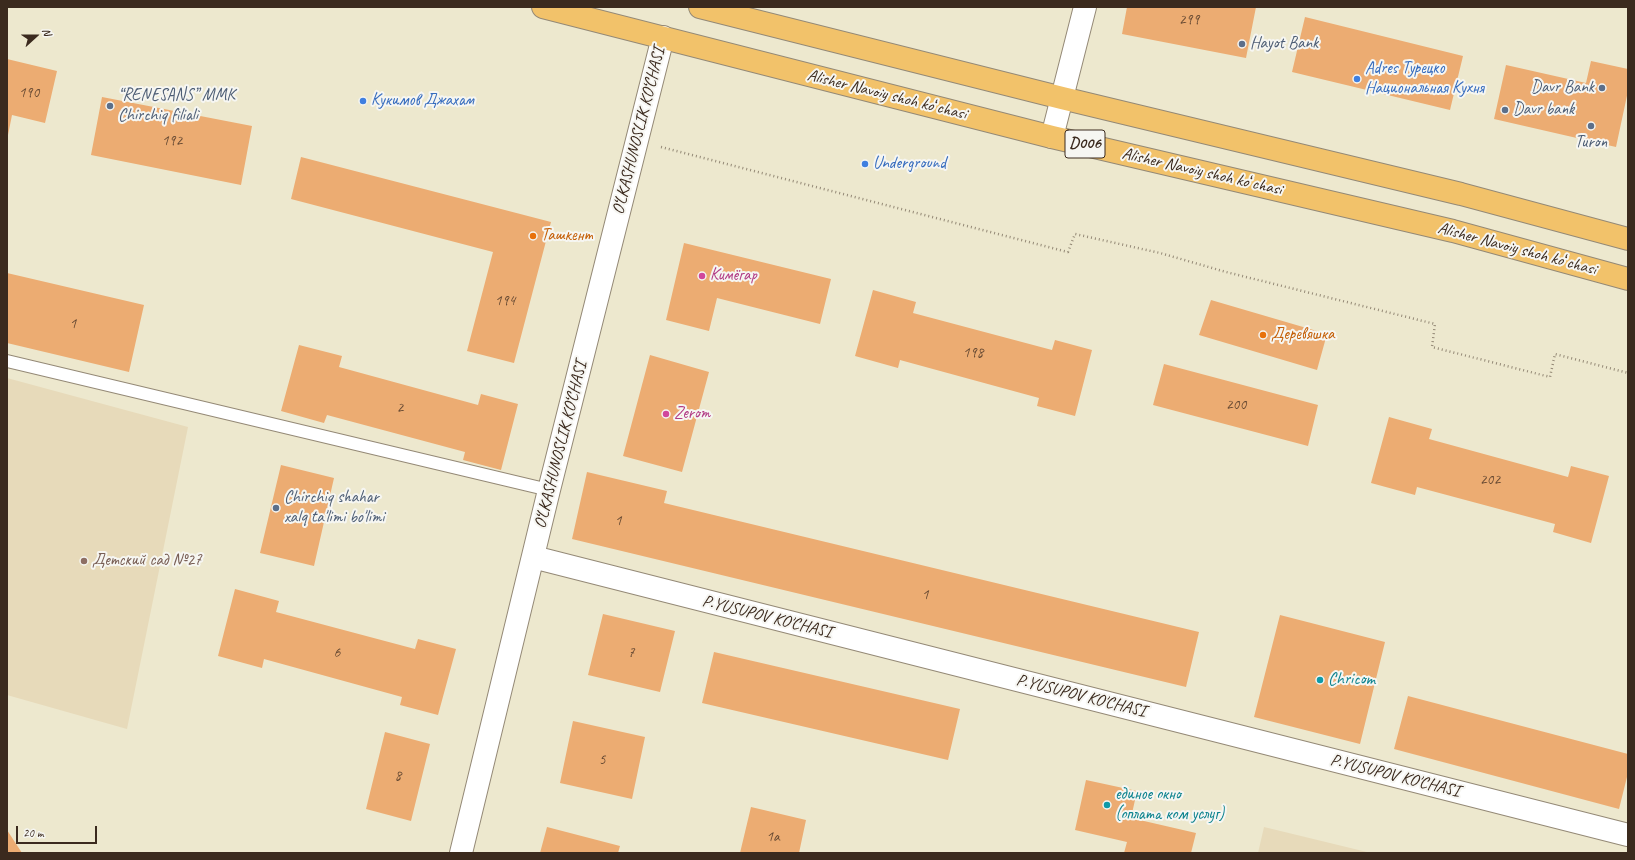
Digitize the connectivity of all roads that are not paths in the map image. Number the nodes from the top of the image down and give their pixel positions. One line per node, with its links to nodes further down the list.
1 (543, 7): 4 (main road, Alisher Navoiy shoh koʻchasi / D006)
2 (700, 7): 5 (main road, D006)
3 (1085, 7): 5 (street)
4 (663, 37): 6 (main road, Alisher Navoiy shoh koʻchasi / D006); 10 (street, O‘LKASHUNOSLIK KO‘CHASI)
5 (1062, 98): 6 (street); 7 (main road, D006)
6 (1052, 137): 8 (main road, Alisher Navoiy shoh koʻchasi / D006)
7 (1628, 239)
8 (1628, 279)
9 (7, 361): 10 (lane)
10 (549, 490): 11 (street, O‘LKASHUNOSLIK KO‘CHASI)
11 (533, 557): 12 (street, P.YUSUPOV KO'CHASI); 13 (street, O‘LKASHUNOSLIK KO‘CHASI)
12 (1628, 835)
13 (461, 853)

